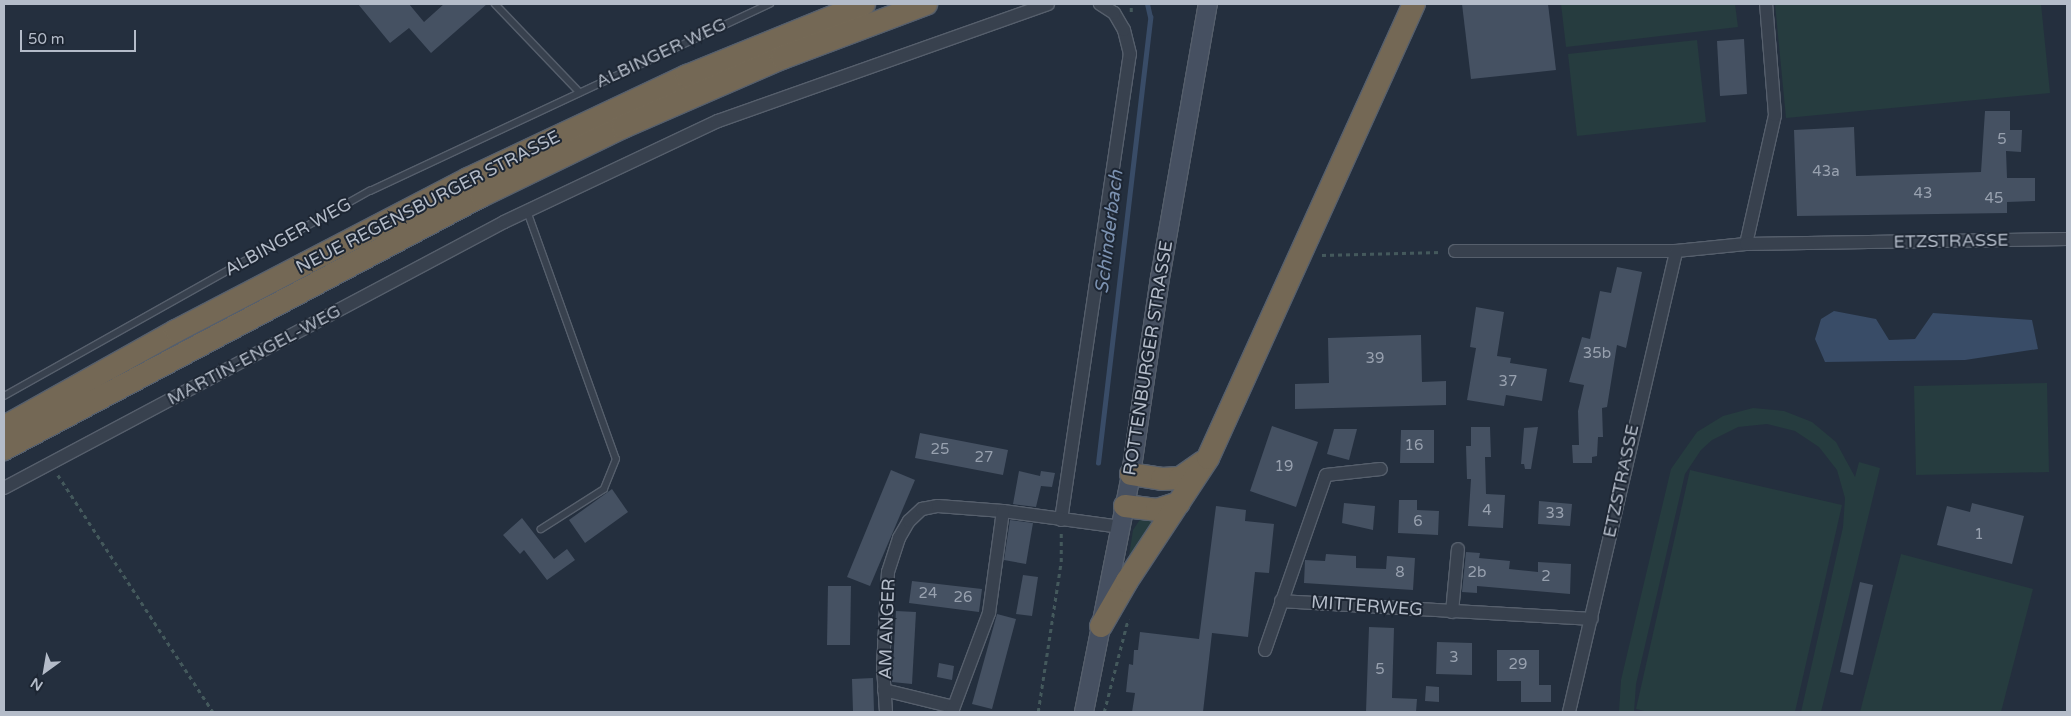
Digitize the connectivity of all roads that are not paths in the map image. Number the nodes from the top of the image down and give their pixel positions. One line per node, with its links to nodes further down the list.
1 (496, 4): 10 (lane, ALBINGER WEG)
2 (770, 4): 10 (lane, ALBINGER WEG)
3 (864, 4): 17 (highway, NEUE REGENSBURGER STRASSE)
4 (926, 4): 18 (highway)
5 (1048, 4): 11 (street, MARTIN-ENGEL-WEG)
6 (1100, 4): 26 (street)
7 (1208, 4): 21 (street, ROTTENBURGER STRASSE)
8 (1414, 4): 19 (highway)
9 (1766, 4): 13 (street)
10 (579, 92): 16 (lane, ALBINGER WEG)
11 (527, 211): 22 (street, MARTIN-ENGEL-WEG); 27 (lane)
12 (2067, 239): 13 (street, ETZSTRASSE)
13 (1746, 244): 15 (street, ETZSTRASSE)
14 (1455, 251): 15 (street, ETZSTRASSE)
15 (1676, 251): 31 (street, ETZSTRASSE)
16 (4, 396)
17 (4, 427)
18 (4, 449)
19 (1208, 458): 21 (highway); 23 (highway)
20 (1381, 469): 29 (street, MITTERWEG)
21 (1131, 474): 25 (street, ROTTENBURGER STRASSE)
22 (4, 488)
23 (1179, 503): 25 (highway); 32 (highway)
24 (1003, 511): 26 (street, AM ANGER); 34 (street, AM ANGER); 35 (street, AM ANGER)
25 (1123, 517): 26 (street, AM ANGER); 32 (street, ROTTENBURGER STRASSE)
26 (1061, 520)
27 (541, 530)
28 (1458, 549): 30 (street)
29 (1281, 601): 30 (street, MITTERWEG); 33 (street, MITTERWEG)
30 (1452, 612): 31 (street, MITTERWEG)
31 (1591, 619): 38 (street, ETZSTRASSE)
32 (1101, 626): 37 (street, ROTTENBURGER STRASSE)
33 (1265, 650)
34 (884, 690): 35 (street, AM ANGER); 36 (street, AM ANGER)
35 (953, 710)
36 (886, 712)
37 (1084, 712)
38 (1569, 712)

